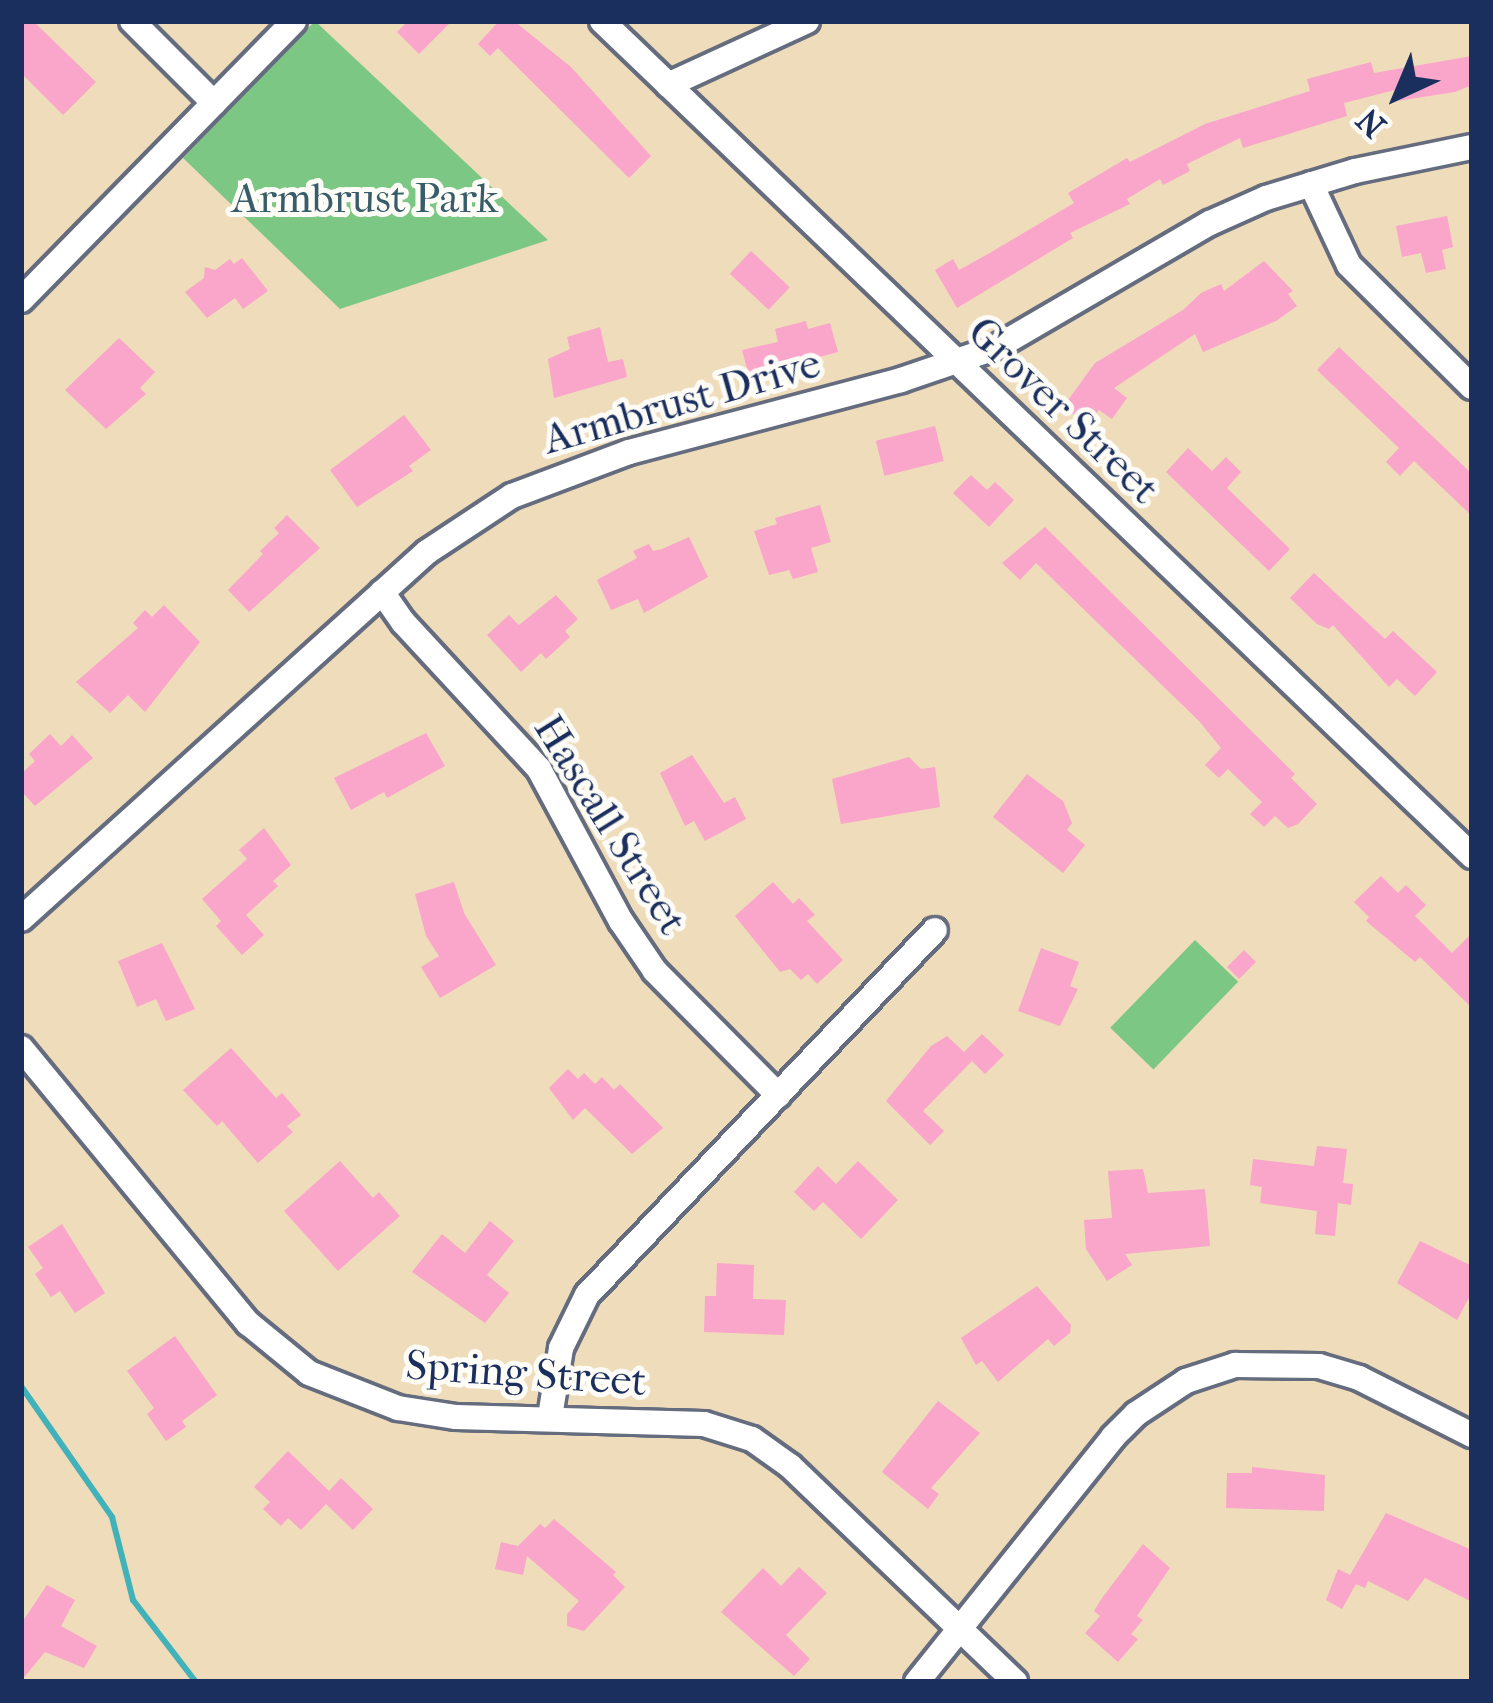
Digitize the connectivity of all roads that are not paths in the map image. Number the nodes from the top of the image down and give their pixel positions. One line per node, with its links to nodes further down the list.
1 (131, 21): 6 (street)
2 (294, 21): 6 (street)
3 (602, 21): 5 (street, Grover Street)
4 (807, 21): 5 (street)
5 (668, 85): 10 (street, Grover Street)
6 (214, 103): 9 (street)
7 (1472, 147): 8 (street, Armbrust Drive)
8 (1311, 184): 10 (street, Armbrust Drive); 11 (street)
9 (21, 300)
10 (955, 362): 12 (street, Armbrust Drive); 13 (street, Grover Street)
11 (1472, 387)
12 (382, 592): 14 (street, Armbrust Drive); 17 (street, Hascall Street)
13 (1472, 856)
14 (21, 919)
15 (935, 930): 17 (street)
16 (21, 1048): 18 (street, Spring Street)
17 (778, 1095): 18 (street)
18 (550, 1417): 20 (street, Spring Street)
19 (1472, 1435): 20 (street)
20 (961, 1629): 21 (street); 22 (street, Spring Street)
21 (917, 1682)
22 (1015, 1682)

